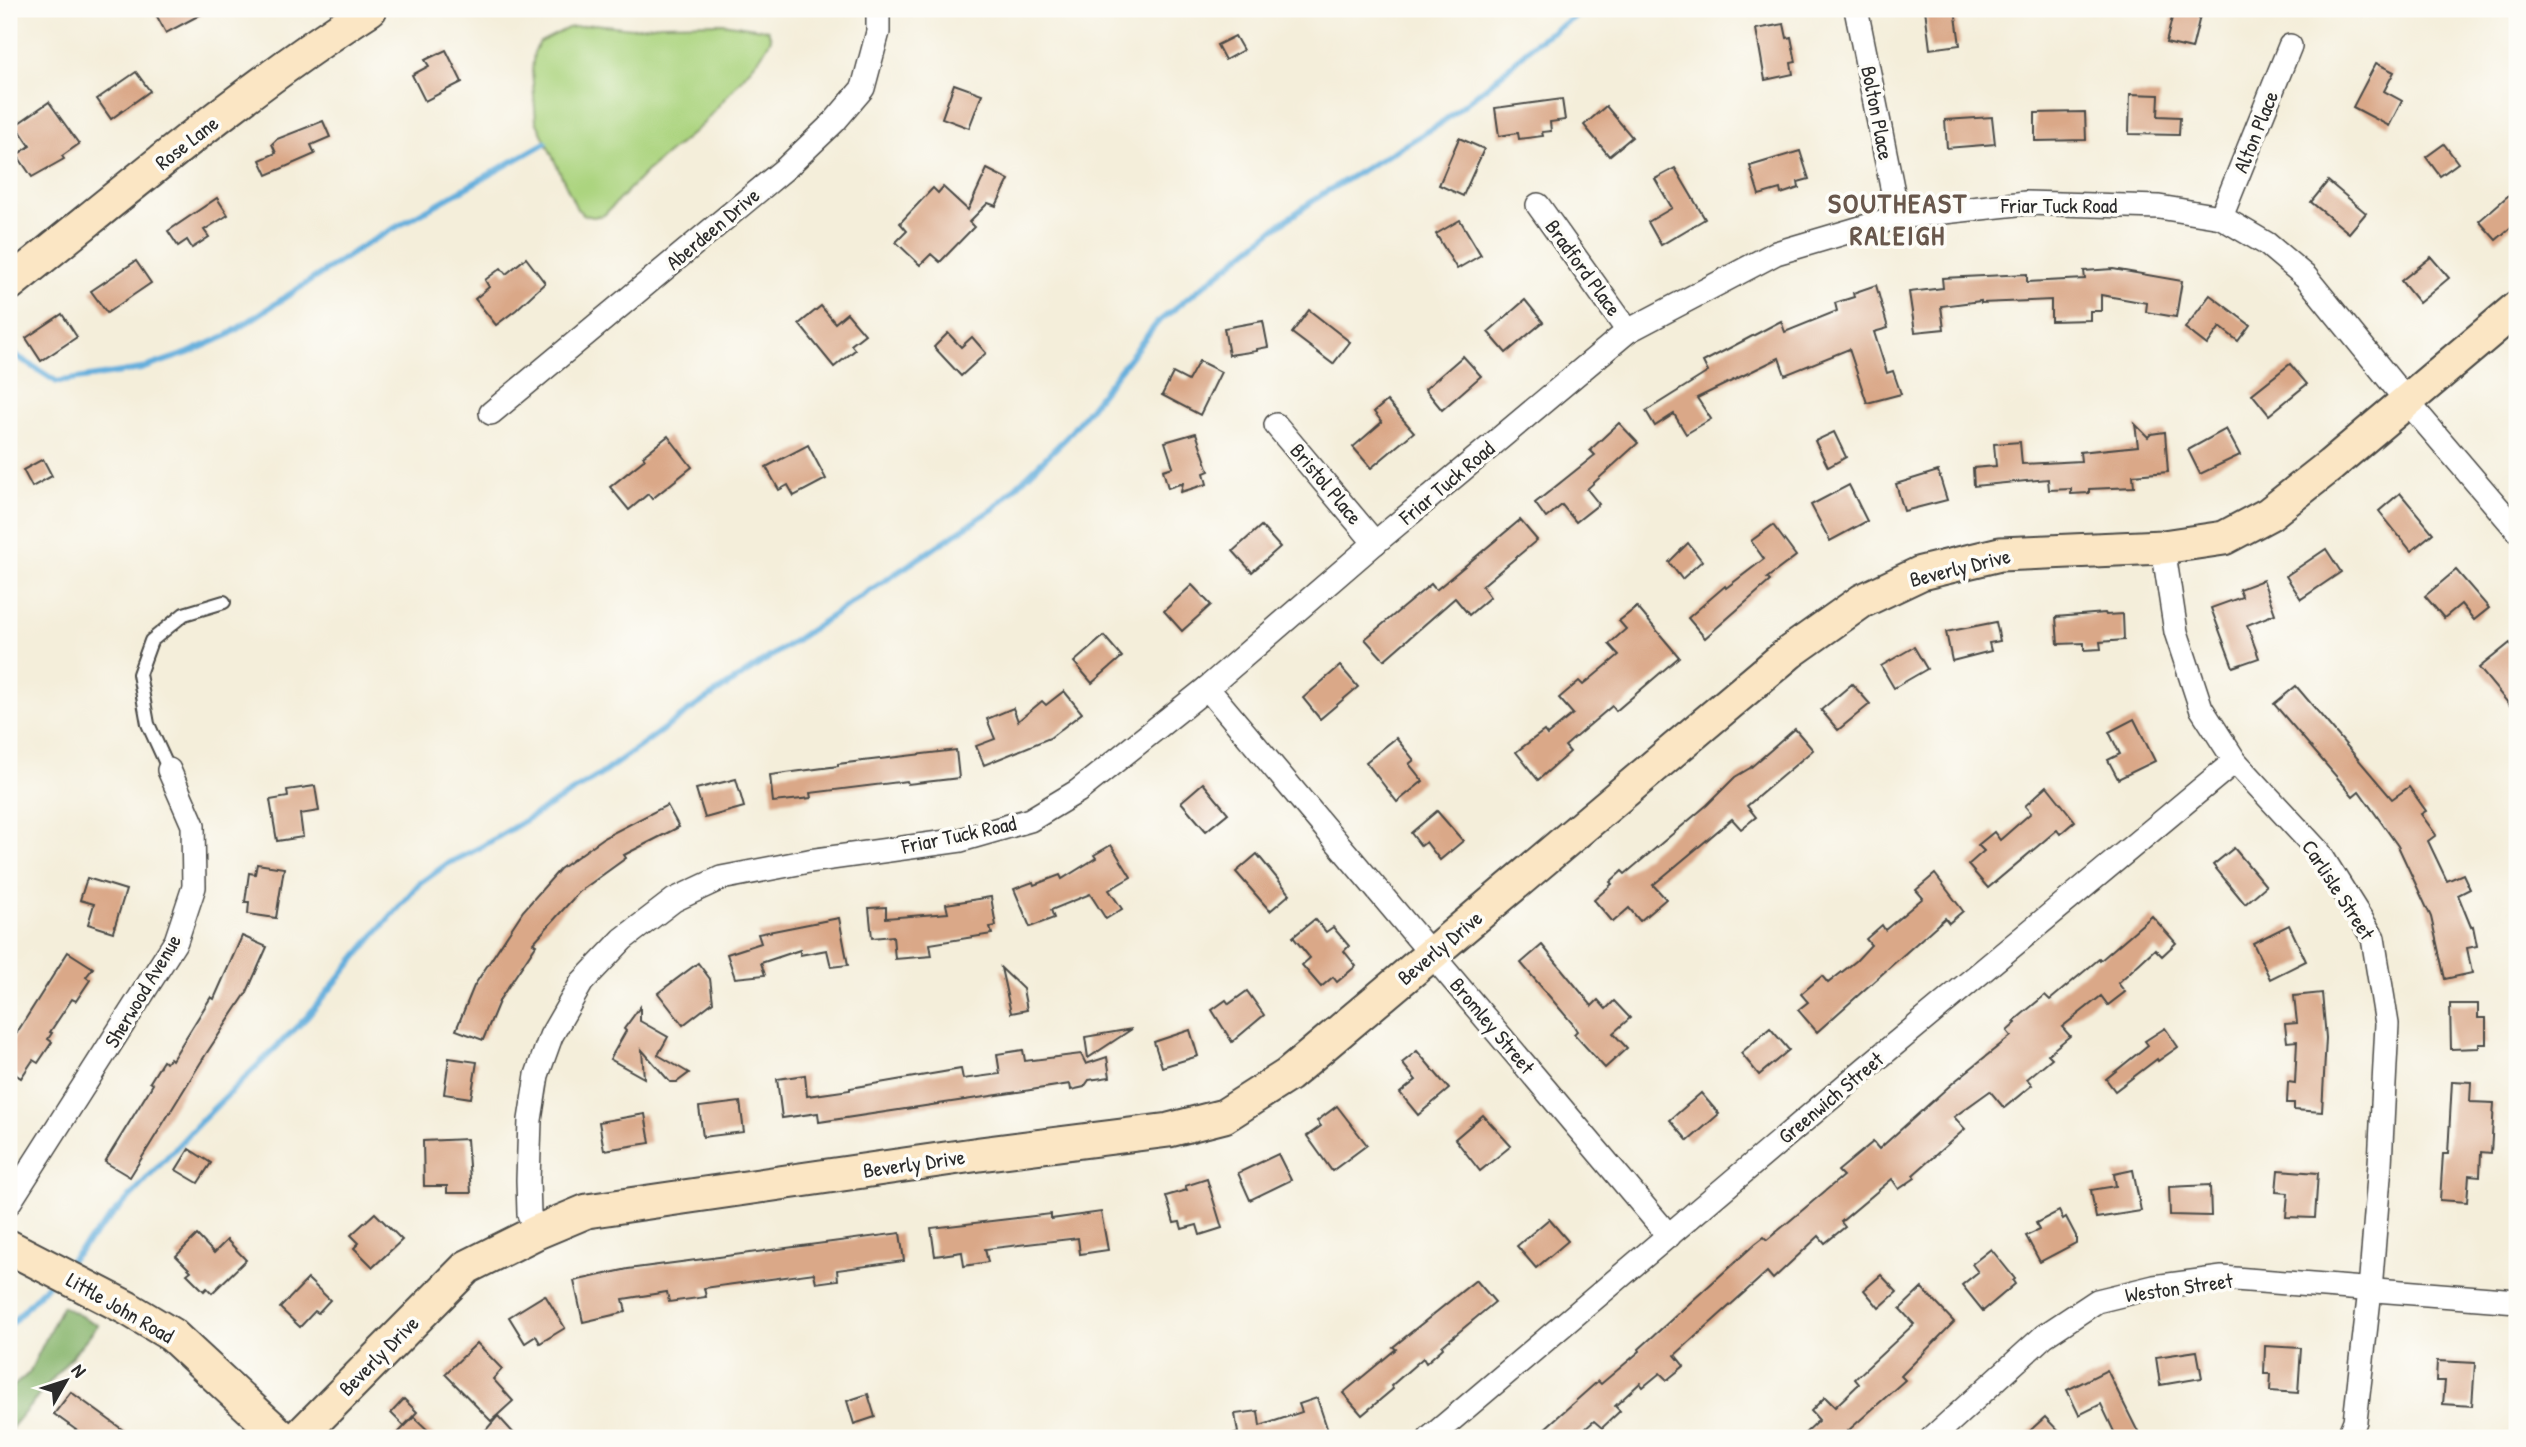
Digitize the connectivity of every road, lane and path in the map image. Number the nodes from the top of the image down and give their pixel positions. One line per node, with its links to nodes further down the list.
1 (370, 9): 8 (street, Rose Lane)
2 (878, 9): 12 (street, Aberdeen Drive)
3 (1856, 9): 6 (street, Bolton Place)
4 (2290, 46): 7 (street, Alton Place)
5 (1538, 205): 10 (street, Bradford Place)
6 (1898, 217): 7 (street, Friar Tuck Road); 10 (street, Friar Tuck Road)
7 (2221, 217): 11 (street, Friar Tuck Road)
8 (9, 284)
9 (2517, 308): 11 (street, Beverly Drive)
10 (1628, 331): 15 (street, Friar Tuck Road)
11 (2406, 400): 14 (street, Friar Tuck Road); 16 (street, Beverly Drive)
12 (491, 413)
13 (1276, 425): 15 (street, Bristol Place)
14 (2517, 530)
15 (1375, 543): 18 (street, Friar Tuck Road)
16 (2164, 547): 19 (street, Carlisle Street); 21 (street, Beverly Drive)
17 (224, 602): 20 (lane, Sherwood Avenue)
18 (1207, 688): 21 (street, Bromley Street); 23 (street, Friar Tuck Road)
19 (2235, 761): 24 (street, Greenwich Street); 26 (street, Carlisle Street)
20 (169, 770): 22 (street, Sherwood Avenue)
21 (1432, 955): 23 (street, Beverly Drive); 24 (street, Bromley Street)
22 (9, 1203)
23 (537, 1232): 29 (street, Beverly Drive)
24 (1669, 1236): 30 (street, Greenwich Street)
25 (9, 1247): 28 (street, Little John Road)
26 (2370, 1290): 27 (street, Weston Street); 31 (street, Weston Street); 32 (street, Carlisle Street)
27 (2517, 1301)
28 (283, 1438)
29 (298, 1438)
30 (1430, 1438)
31 (1932, 1438)
32 (2348, 1438)

